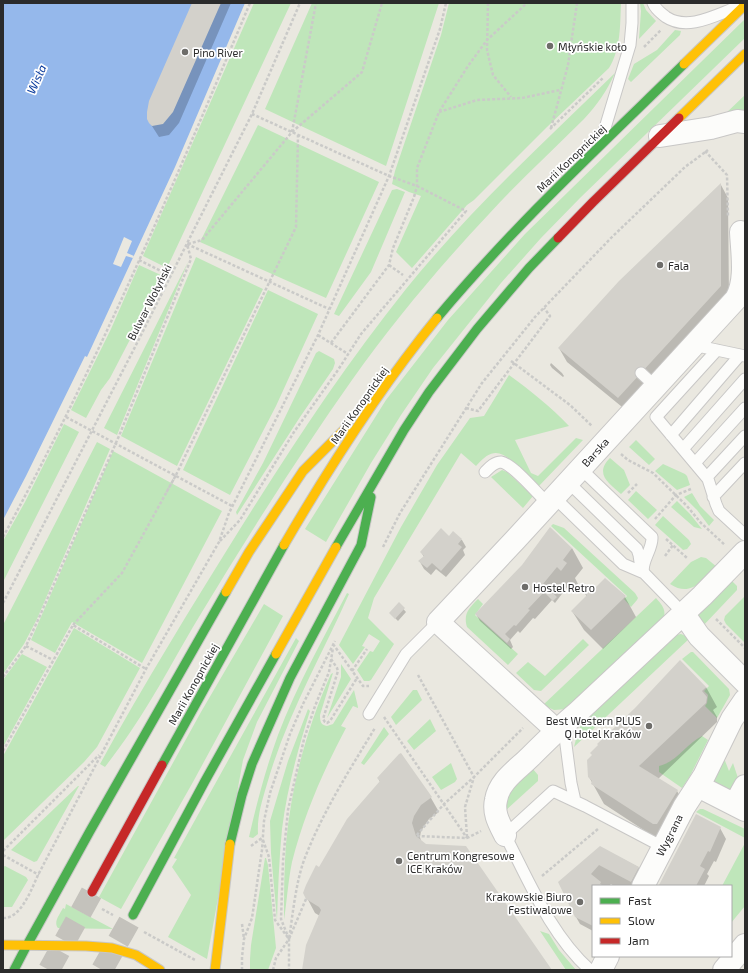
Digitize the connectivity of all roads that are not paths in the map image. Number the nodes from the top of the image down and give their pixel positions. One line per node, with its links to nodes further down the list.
1 (632, 3): 7 (lane)
2 (653, 3): 3 (lane)
3 (745, 5): 7 (main road, Marii Konopnickiej)
4 (745, 54): 6 (main road)
5 (745, 122): 6 (street)
6 (660, 136): 22 (main road)
7 (600, 147): 15 (main road, Marii Konopnickiej)
8 (735, 225): 9 (street, Barska)
9 (744, 272): 10 (street, Barska)
10 (693, 345): 11 (lane); 24 (street, Barska)
11 (717, 350): 12 (lane); 16 (lane)
12 (743, 356): 16 (lane)
13 (745, 379): 18 (lane)
14 (745, 408): 19 (lane)
15 (368, 411): 41 (main road, Marii Konopnickiej); 45 (main road)
16 (670, 435): 18 (lane)
17 (745, 436): 23 (lane)
18 (683, 449): 19 (lane)
19 (696, 463): 23 (lane)
20 (745, 463): 25 (lane)
21 (485, 472): 24 (lane)
22 (377, 475): 42 (main road); 49 (main road)
23 (707, 477): 25 (lane)
24 (562, 488): 28 (lane); 28 (lane); 28 (lane); 30 (street, Barska)
25 (713, 497): 26 (lane)
26 (745, 535)
27 (742, 555): 29 (street)
28 (644, 573): 29 (lane)
29 (683, 613): 31 (street); 34 (street)
30 (438, 622): 33 (lane, Barska); 34 (street)
31 (745, 682)
32 (745, 700): 35 (street, Wygrana)
33 (369, 714)
34 (556, 730): 37 (lane); 38 (street)
35 (698, 786): 36 (street); 39 (street, Wygrana)
36 (742, 800)
37 (575, 801): 38 (lane); 39 (lane)
38 (501, 828): 50 (lane)
39 (663, 847): 40 (street, Wygrana)
40 (644, 885)
41 (92, 892)
42 (134, 915)
43 (745, 945): 52 (street)
44 (3, 946): 45 (main road)
45 (26, 946): 47 (main road); 48 (main road)
46 (608, 957): 51 (street)
47 (14, 970)
48 (160, 970)
49 (215, 970)
50 (590, 970)
51 (602, 970)
52 (724, 970)

